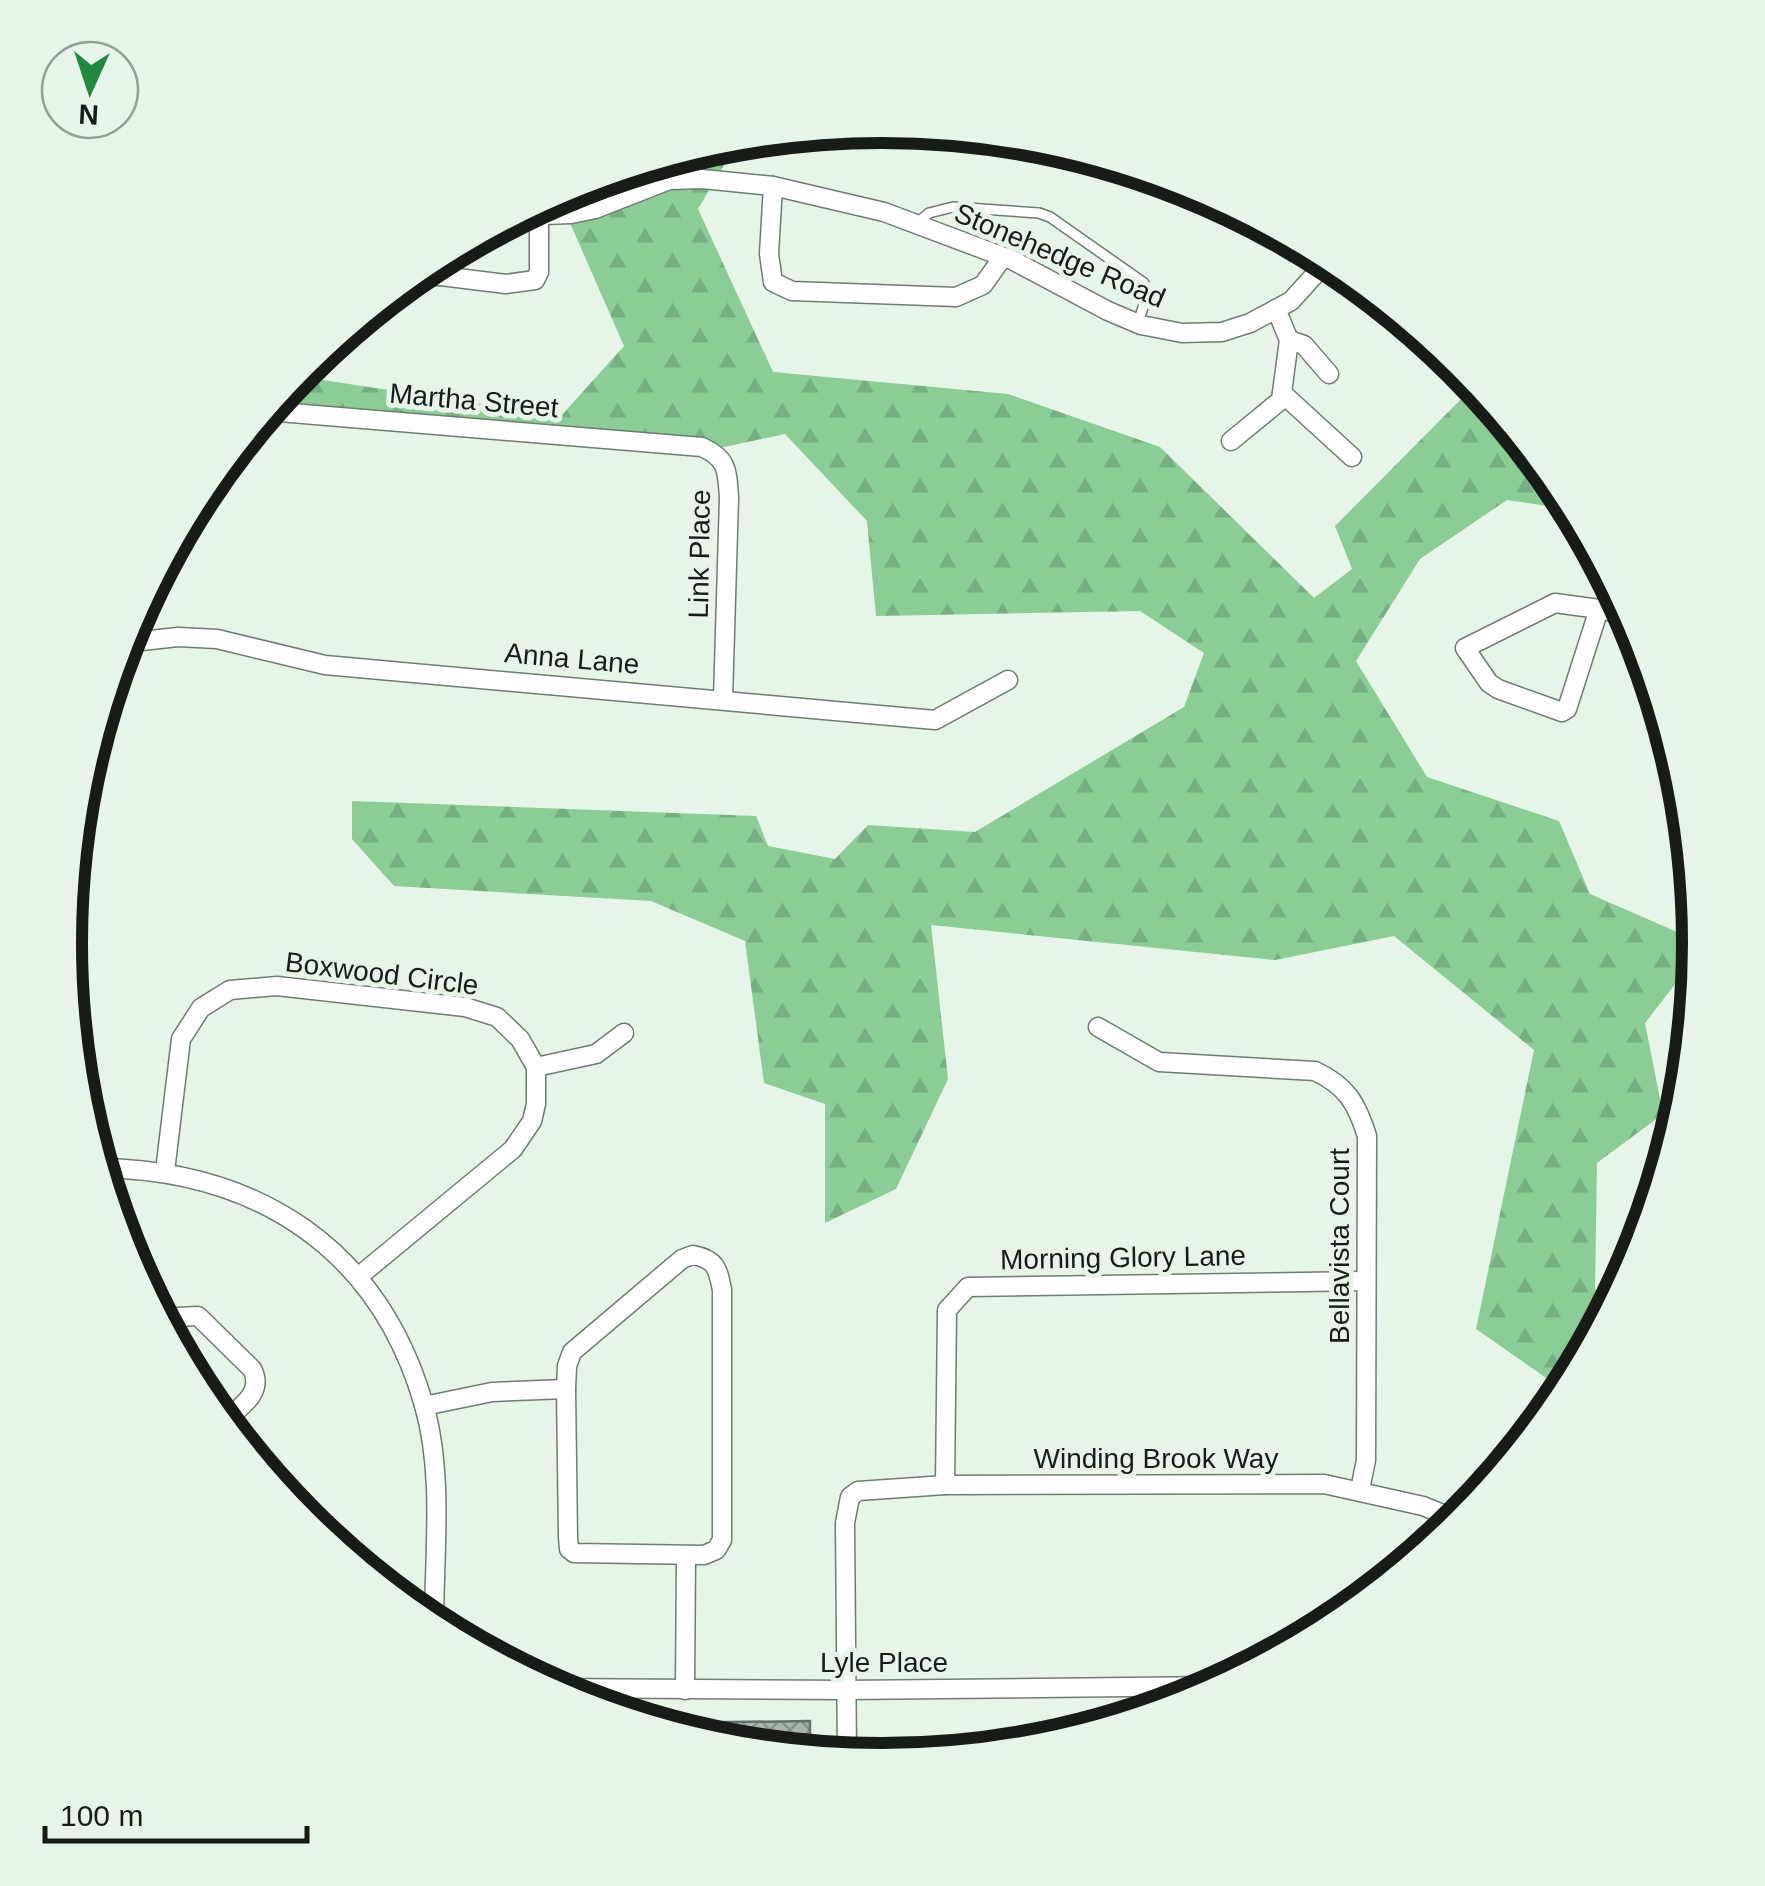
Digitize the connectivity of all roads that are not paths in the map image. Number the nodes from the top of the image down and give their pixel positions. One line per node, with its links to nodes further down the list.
1 (648, 178): 2 (street)
2 (651, 186): 3 (street, Stonehedge Road); 4 (street, Stonehedge Road)
3 (772, 186): 6 (street, Stonehedge Road); 7 (street)
4 (554, 214)
5 (540, 221): 8 (street)
6 (916, 224): 7 (street, Stonehedge Road); 11 (lane)
7 (1002, 257): 11 (street, Stonehedge Road)
8 (451, 270)
9 (1317, 272): 10 (street, Stonehedge Road)
10 (1276, 309): 11 (street, Stonehedge Road); 12 (street)
11 (1138, 324)
12 (1289, 340): 13 (street); 14 (street)
13 (1329, 374)
14 (1282, 393): 16 (street); 18 (street)
15 (284, 412): 17 (street, Martha Street)
16 (1231, 441)
17 (677, 445): 23 (street, Link Place)
18 (1352, 456)
19 (1598, 609): 19 (street); 20 (street)
20 (1610, 612)
21 (142, 641): 23 (street, Anna Lane)
22 (1008, 680): 23 (street, Anna Lane)
23 (723, 699)
24 (1098, 1027): 30 (street, Bellavista Court)
25 (624, 1032): 26 (street)
26 (536, 1067): 28 (street, Boxwood Circle); 29 (street)
27 (116, 1169): 28 (street)
28 (165, 1171): 29 (street)
29 (358, 1277): 33 (street)
30 (1366, 1281): 35 (street, Morning Glory Lane); 36 (street, Bellavista Court)
31 (176, 1318): 34 (street)
32 (566, 1390): 33 (street); 38 (street); 38 (street)
33 (424, 1406): 39 (street)
34 (235, 1412)
35 (945, 1486): 36 (street, Winding Brook Way); 43 (street, Winding Brook Way)
36 (1360, 1490): 37 (street, Winding Brook Way)
37 (1443, 1514)
38 (686, 1556): 42 (street)
39 (434, 1605)
40 (1178, 1686): 43 (street, Lyle Place)
41 (593, 1689): 42 (street, Lyle Place)
42 (685, 1690): 43 (street, Lyle Place)
43 (847, 1690): 44 (street)
44 (848, 1742)

